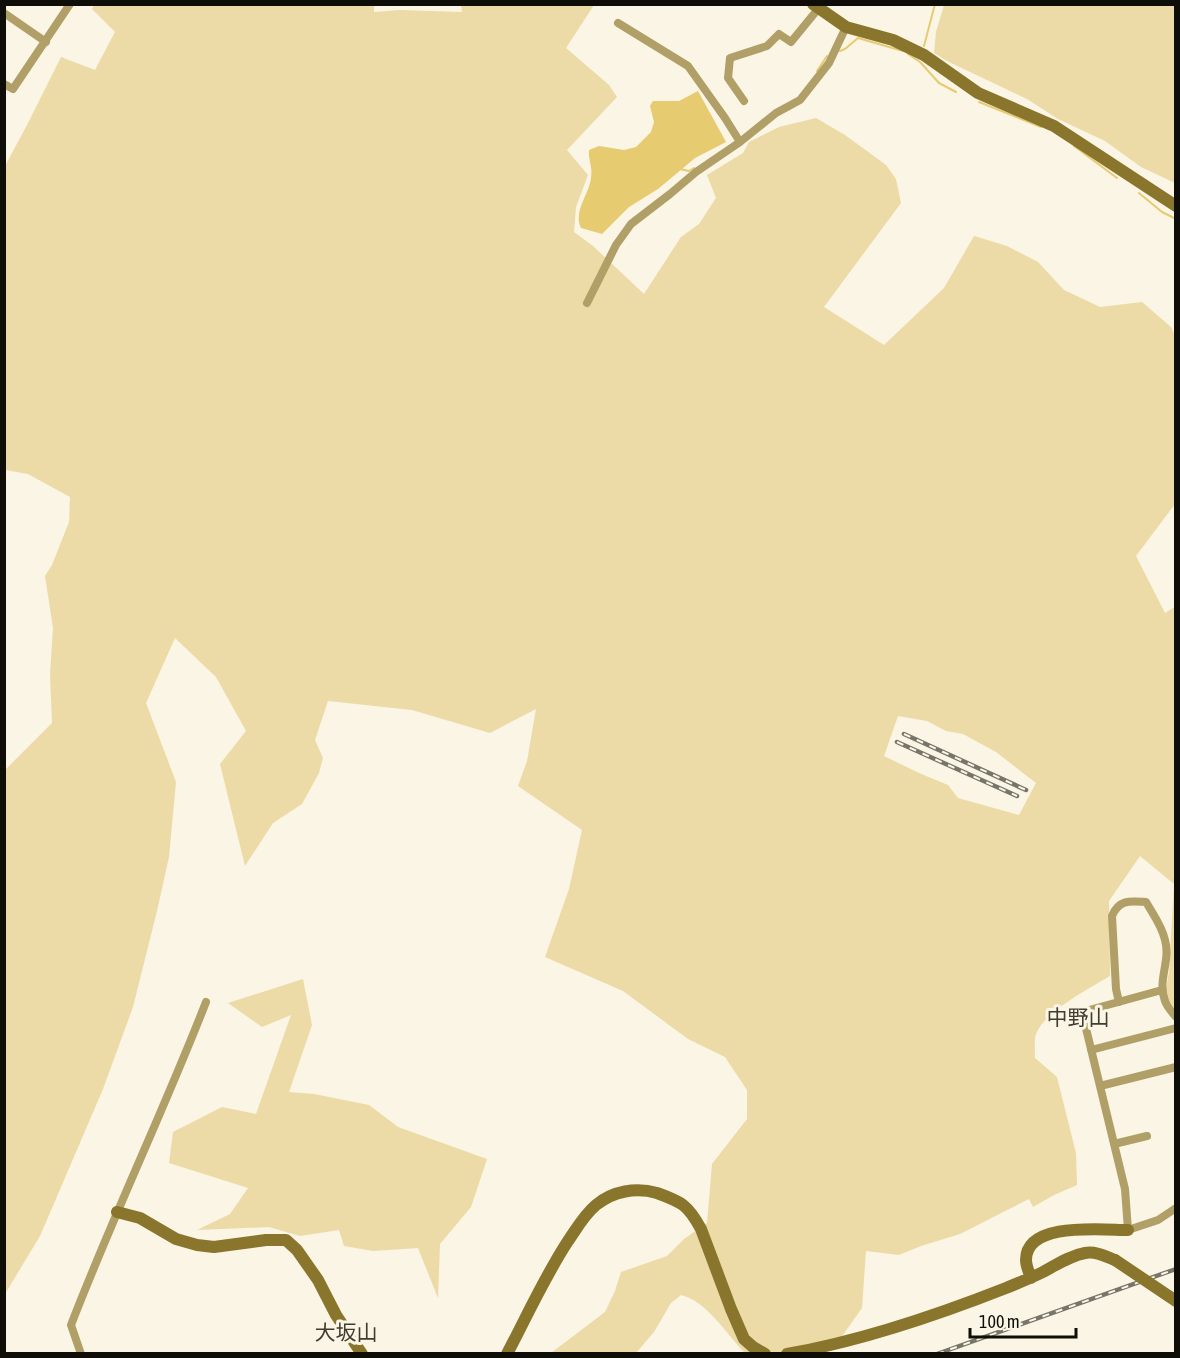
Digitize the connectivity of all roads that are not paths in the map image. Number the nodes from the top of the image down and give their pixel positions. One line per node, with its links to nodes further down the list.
1 (70, 4): 6 (street)
2 (816, 7): 5 (street); 8 (street)
3 (4, 14): 6 (street)
4 (618, 23): 9 (street)
5 (846, 27): 9 (street); 10 (street)
6 (46, 42): 7 (street)
7 (4, 84)
8 (744, 100)
9 (740, 142): 11 (street)
10 (1176, 206)
11 (587, 303)
12 (1162, 990): 14 (street); 14 (street); 15 (street)
13 (206, 1002): 23 (street)
14 (1119, 1002): 17 (street)
15 (1176, 1017)
16 (1176, 1028): 17 (street)
17 (1091, 1050): 19 (street)
18 (1176, 1067): 19 (street)
19 (1100, 1086): 21 (street)
20 (1147, 1136): 21 (street)
21 (1114, 1144): 24 (street)
22 (1176, 1208): 24 (street)
23 (117, 1212): 27 (street); 28 (street)
24 (1128, 1230): 25 (street)
25 (1031, 1278): 26 (street, bridge); 31 (street)
26 (1176, 1301)
27 (81, 1353)
28 (362, 1353)
29 (507, 1353): 30 (street)
30 (765, 1353)
31 (787, 1353)

